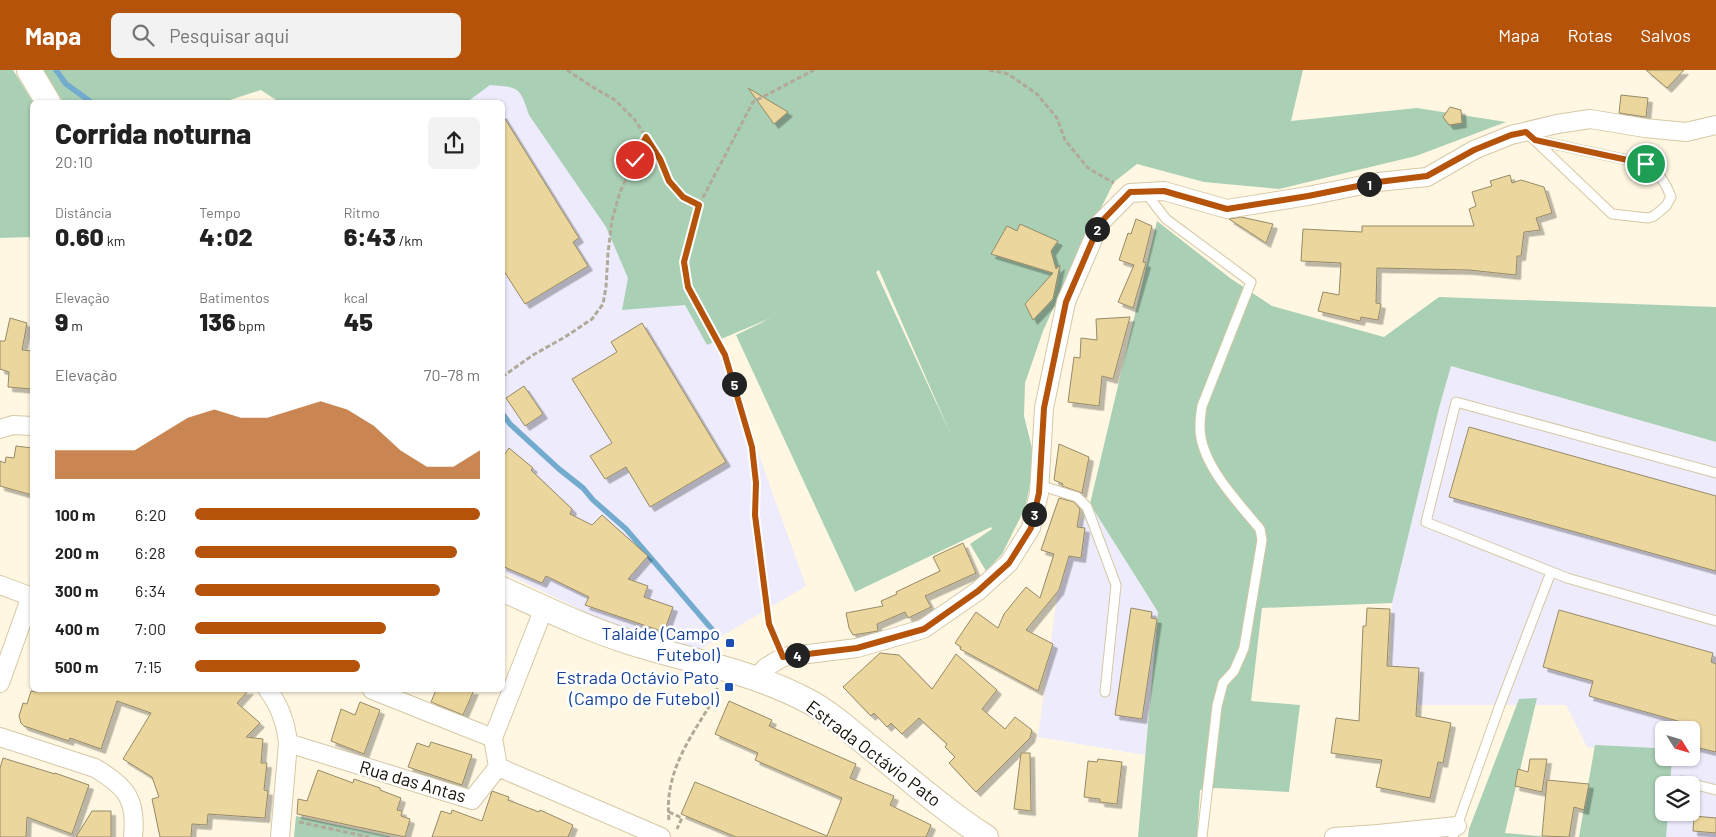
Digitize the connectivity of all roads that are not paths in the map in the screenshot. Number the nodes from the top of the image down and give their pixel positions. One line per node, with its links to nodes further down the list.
1 (29, 70): 2 (street)
2 (47, 100)
3 (1716, 125): 4 (street)
4 (1530, 136): 4 (lane); 5 (street)
5 (1137, 192): 9 (street); 33 (lane)
6 (30, 426): 7 (street)
7 (0, 429)
8 (1716, 474): 10 (lane)
9 (1039, 485): 17 (street); 21 (lane)
10 (1551, 572): 16 (lane); 28 (lane)
11 (0, 585): 13 (street)
12 (505, 590): 15 (street, Estrada Octávio Pato)
13 (30, 595)
14 (30, 601): 18 (street)
15 (544, 608): 17 (street, Estrada Octávio Pato); 23 (street)
16 (1716, 621)
17 (757, 678): 32 (street, Estrada Octávio Pato)
18 (0, 683)
19 (270, 692): 24 (street)
20 (377, 692): 23 (street)
21 (1105, 692)
22 (0, 737): 29 (street)
23 (494, 738): 25 (street)
24 (288, 743): 25 (street, Rua das Antas); 30 (street)
25 (498, 767): 31 (street)
26 (1700, 786): 27 (lane)
27 (1716, 790)
28 (1455, 831): 34 (street)
29 (133, 837)
30 (280, 837)
31 (661, 837)
32 (986, 837)
33 (1202, 837)
34 (1334, 837)

